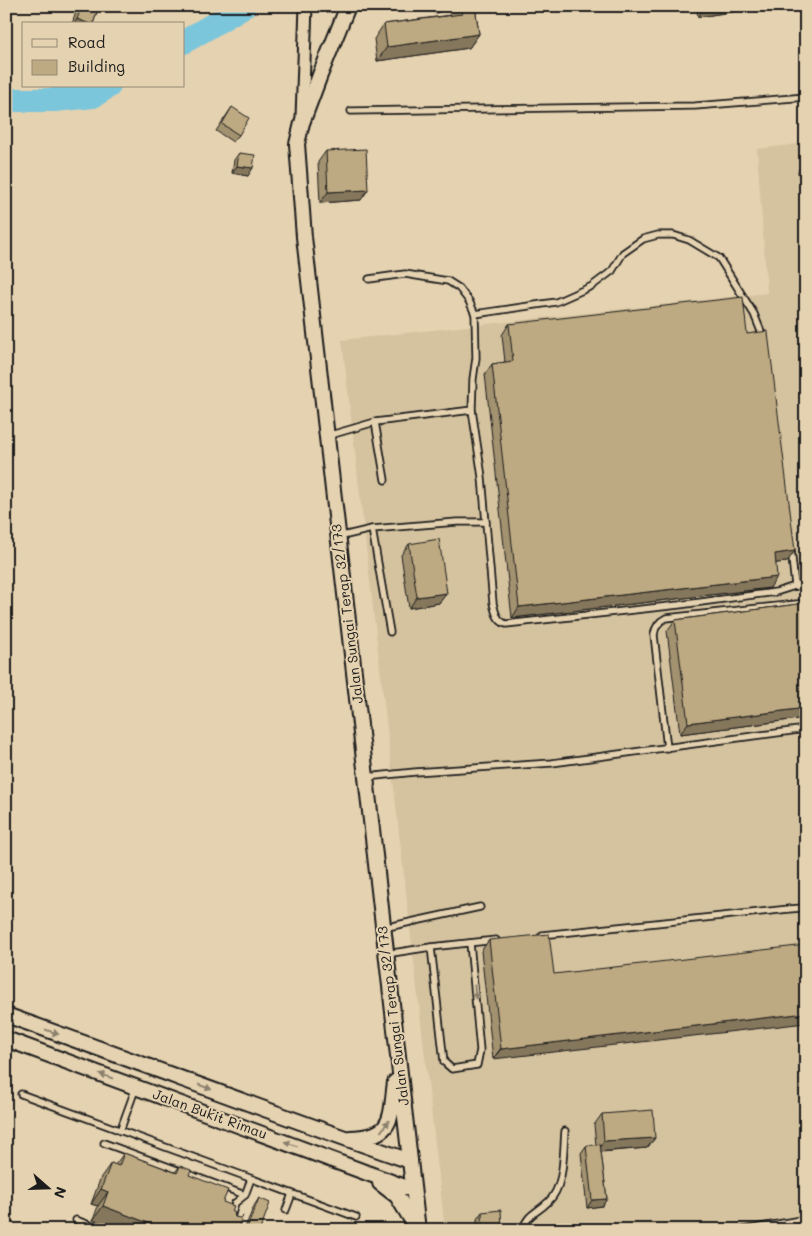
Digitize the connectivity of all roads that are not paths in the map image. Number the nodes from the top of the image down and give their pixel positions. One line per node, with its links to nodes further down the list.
1 (306, 6): 5 (street)
2 (348, 6): 5 (street, Jalan Sungai Terap 32/173)
3 (806, 98): 4 (lane)
4 (351, 111)
5 (302, 124): 11 (street, Jalan Sungai Terap 32/173)
6 (370, 279): 7 (lane)
7 (475, 314): 8 (lane); 9 (lane)
8 (766, 343)
9 (472, 410): 10 (lane); 13 (lane)
10 (375, 422): 11 (lane); 12 (lane)
11 (327, 436): 15 (street, Jalan Sungai Terap 32/173)
12 (385, 480)
13 (486, 522): 14 (lane); 17 (lane)
14 (372, 529): 15 (lane); 20 (lane)
15 (338, 537): 23 (street, Jalan Sungai Terap 32/173)
16 (789, 538): 17 (lane)
17 (795, 586): 18 (lane)
18 (806, 587)
19 (806, 603): 22 (lane)
20 (390, 632)
21 (806, 729): 22 (lane)
22 (667, 748): 23 (lane)
23 (366, 777): 26 (street, Jalan Sungai Terap 32/173)
24 (480, 907): 26 (lane)
25 (806, 909): 27 (lane)
26 (383, 928): 31 (street, Jalan Sungai Terap 32/173)
27 (538, 936)
28 (499, 940): 29 (lane)
29 (470, 943): 30 (lane); 30 (lane, one-way to 30)
30 (431, 947): 31 (lane)
31 (386, 954): 34 (street, Jalan Sungai Terap 32/173)
32 (6, 1015): 39 (street, Jalan Bukit Rimau, one-way to 39)
33 (6, 1039): 35 (street, Jalan Bukit Rimau, one-way to 33)
34 (398, 1061): 39 (street, one-way to 34); 42 (street, Jalan Sungai Terap 32/173)
35 (136, 1087): 37 (lane); 41 (street, Jalan Bukit Rimau, one-way to 35)
36 (21, 1094): 37 (lane)
37 (120, 1131): 43 (lane)
38 (565, 1131): 54 (lane)
39 (340, 1138): 42 (street, Jalan Bukit Rimau)
40 (104, 1143): 46 (lane)
41 (337, 1161): 44 (street, Jalan Bukit Rimau); 53 (street)
42 (410, 1161): 44 (street, Jalan Sungai Terap 32/173)
43 (251, 1179): 45 (lane); 46 (lane)
44 (413, 1190): 53 (street, Jalan Sungai Terap 32/173)
45 (292, 1194): 47 (lane); 48 (lane)
46 (245, 1195): 51 (lane)
47 (286, 1210)
48 (356, 1217)
49 (806, 1219): 55 (lane)
50 (76, 1220): 52 (lane)
51 (228, 1228)
52 (103, 1230)
53 (418, 1230)
54 (522, 1230)
55 (744, 1230)

